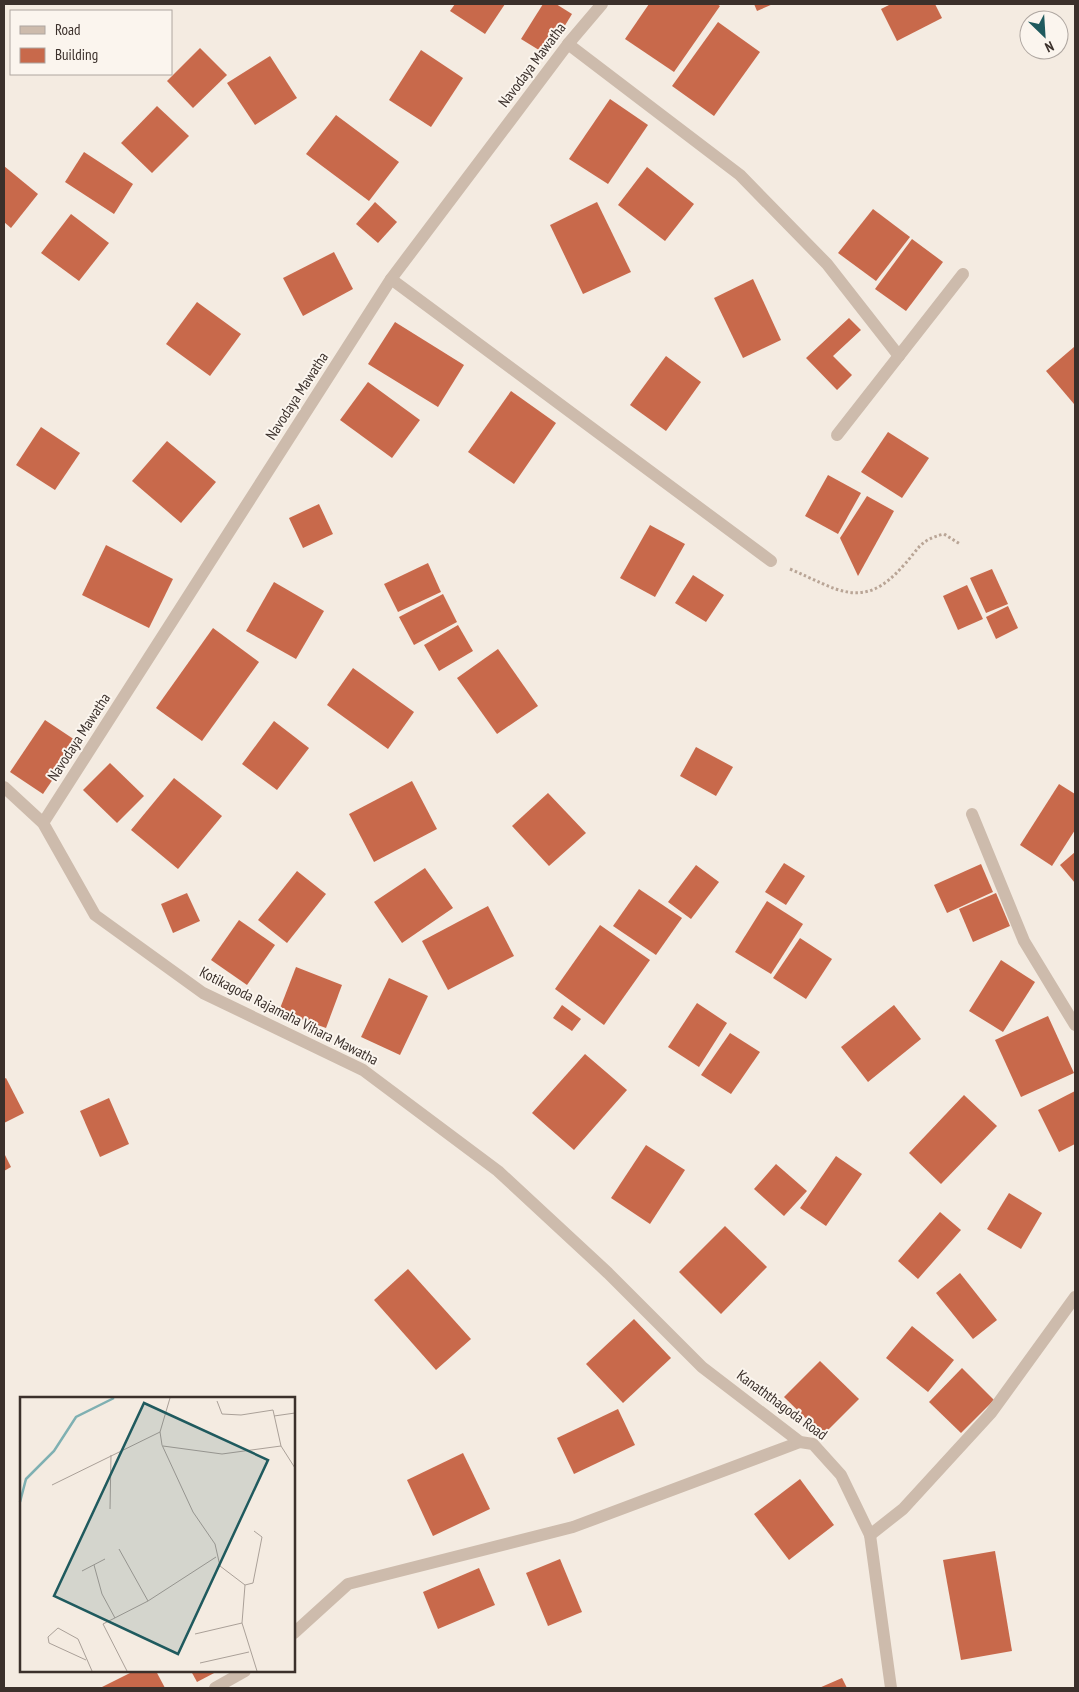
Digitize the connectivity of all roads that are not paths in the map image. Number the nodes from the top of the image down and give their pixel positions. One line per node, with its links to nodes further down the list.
1 (602, 4): 2 (street, Navodaya Mawatha)
2 (568, 44): 4 (street, Navodaya Mawatha); 5 (street)
3 (963, 274): 5 (street)
4 (391, 280): 7 (street); 10 (street, Navodaya Mawatha)
5 (899, 356): 6 (street)
6 (837, 435)
7 (771, 561)
8 (4, 787): 10 (street, Kotikagoda Rajamaha Vihara Mawatha)
9 (972, 814): 11 (street)
10 (43, 823): 12 (street, Kotikagoda Rajamaha Vihara Mawatha)
11 (1075, 1025)
12 (608, 1273): 14 (street, Kanaththagoda Road)
13 (1075, 1297): 15 (street)
14 (800, 1442): 15 (street, Kanaththagoda Road); 16 (street)
15 (870, 1535): 19 (street, Kanaththagoda Road)
16 (295, 1632)
17 (243, 1672): 18 (street)
18 (215, 1688)
19 (891, 1688)

